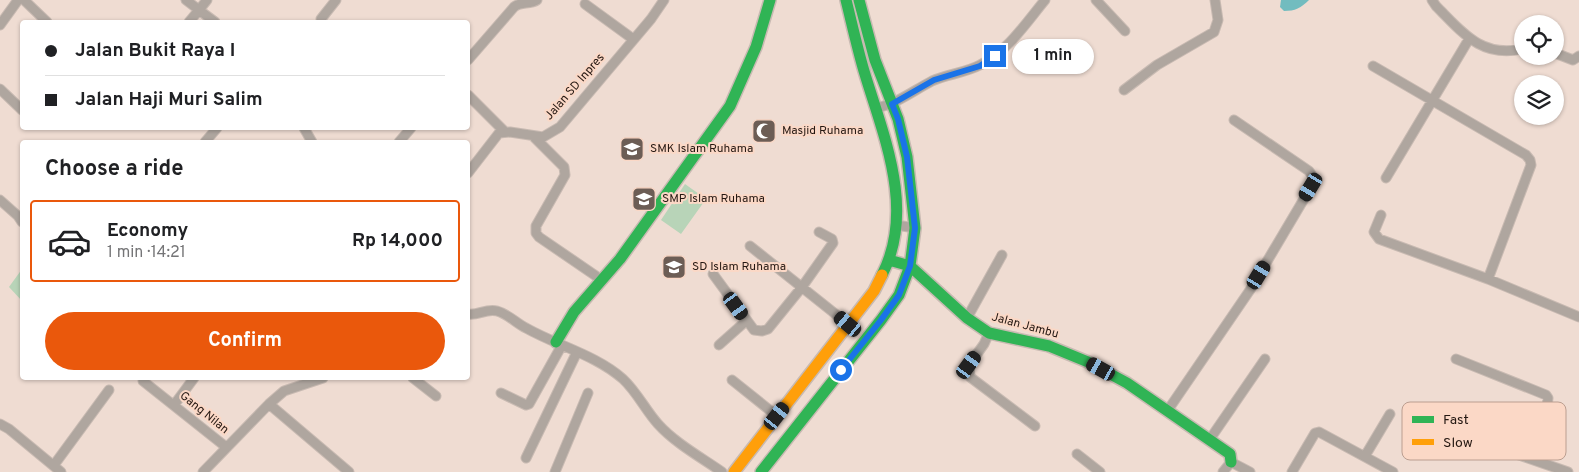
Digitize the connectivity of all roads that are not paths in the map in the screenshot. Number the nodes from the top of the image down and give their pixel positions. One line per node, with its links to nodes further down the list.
1 (18, 0): 21 (street)
2 (24, 0): 18 (street)
3 (186, 0): 16 (street)
4 (207, 0): 16 (street)
5 (336, 0): 17 (street)
6 (537, 0): 28 (street)
7 (664, 0): 23 (street, Jalan SD Inpres)
8 (770, 0): 64 (street)
9 (846, 0): 34 (street)
10 (859, 0): 34 (street)
11 (1045, 0): 34 (street)
12 (1096, 0): 22 (street)
13 (1215, 0): 31 (street)
14 (1432, 0): 24 (street)
15 (585, 4): 23 (street)
16 (199, 10): 19 (street); 20 (street)
17 (321, 19)
18 (45, 20)
19 (191, 20)
20 (212, 20)
21 (0, 25)
22 (1125, 31)
23 (633, 39): 40 (street, Jalan SD Inpres)
24 (1469, 39): 25 (street); 33 (street)
25 (1514, 50)
26 (1564, 56): 27 (street)
27 (1579, 56)
28 (470, 58)
29 (1373, 66): 33 (street)
30 (0, 89): 35 (street)
31 (1124, 90)
32 (470, 97): 39 (street)
33 (1432, 100): 44 (street); 56 (street)
34 (886, 105): 48 (street); 49 (street)
35 (20, 108)
36 (1234, 120): 81 (street)
37 (215, 130): 41 (street)
38 (409, 130): 42 (street)
39 (505, 132): 40 (street, Jalan SD Inpres); 43 (street)
40 (532, 136): 55 (street)
41 (207, 140)
42 (401, 140)
43 (470, 170)
44 (1386, 178)
45 (0, 200): 47 (street)
46 (1381, 215): 56 (street)
47 (20, 219)
48 (896, 225): 49 (street); 53 (street)
49 (915, 228): 53 (street)
50 (819, 232): 57 (street)
51 (750, 246): 57 (street)
52 (1002, 255): 60 (street)
53 (900, 263): 60 (street, Jalan Jambu); 62 (street); 94 (street)
54 (713, 274): 61 (street)
55 (596, 276)
56 (1488, 279): 59 (street)
57 (802, 287): 61 (street); 62 (street)
58 (470, 314): 64 (street)
59 (1579, 316)
60 (966, 318): 63 (street, Jalan Jambu)
61 (746, 321): 65 (street)
62 (848, 324): 83 (street)
63 (989, 334): 81 (street, Jalan Jambu); 85 (street)
64 (559, 344): 66 (street); 75 (street)
65 (720, 345)
66 (577, 352): 90 (street); 99 (street)
67 (1456, 358): 78 (street)
68 (1264, 359): 86 (street)
69 (143, 380): 80 (street, Gang Nilan)
70 (193, 380): 80 (street)
71 (317, 380): 79 (street)
72 (416, 380): 77 (street)
73 (732, 380): 83 (street)
74 (109, 390): 93 (street)
75 (501, 393)
76 (588, 393): 98 (street)
77 (436, 396)
78 (1548, 402)
79 (269, 404): 87 (street); 97 (street)
80 (174, 405): 87 (street, Gang Nilan)
81 (1168, 410): 86 (street, Jalan Jambu)
82 (1390, 414): 89 (street)
83 (777, 416): 94 (street)
84 (0, 424): 93 (street)
85 (1035, 426)
86 (1210, 439): 92 (street, Jalan Jambu)
87 (226, 447): 96 (street)
88 (1077, 454): 101 (street)
89 (1365, 456): 104 (street); 105 (street)
90 (526, 458)
91 (1537, 460): 106 (street)
92 (1231, 462): 102 (street); 103 (street)
93 (54, 465): 95 (street)
94 (756, 467): 100 (street)
95 (61, 472)
96 (204, 472)
97 (349, 472)
98 (555, 472)
99 (722, 472)
100 (734, 472)
101 (1100, 472)
102 (1223, 472)
103 (1250, 472)
104 (1292, 472)
105 (1393, 472)
106 (1568, 472)

